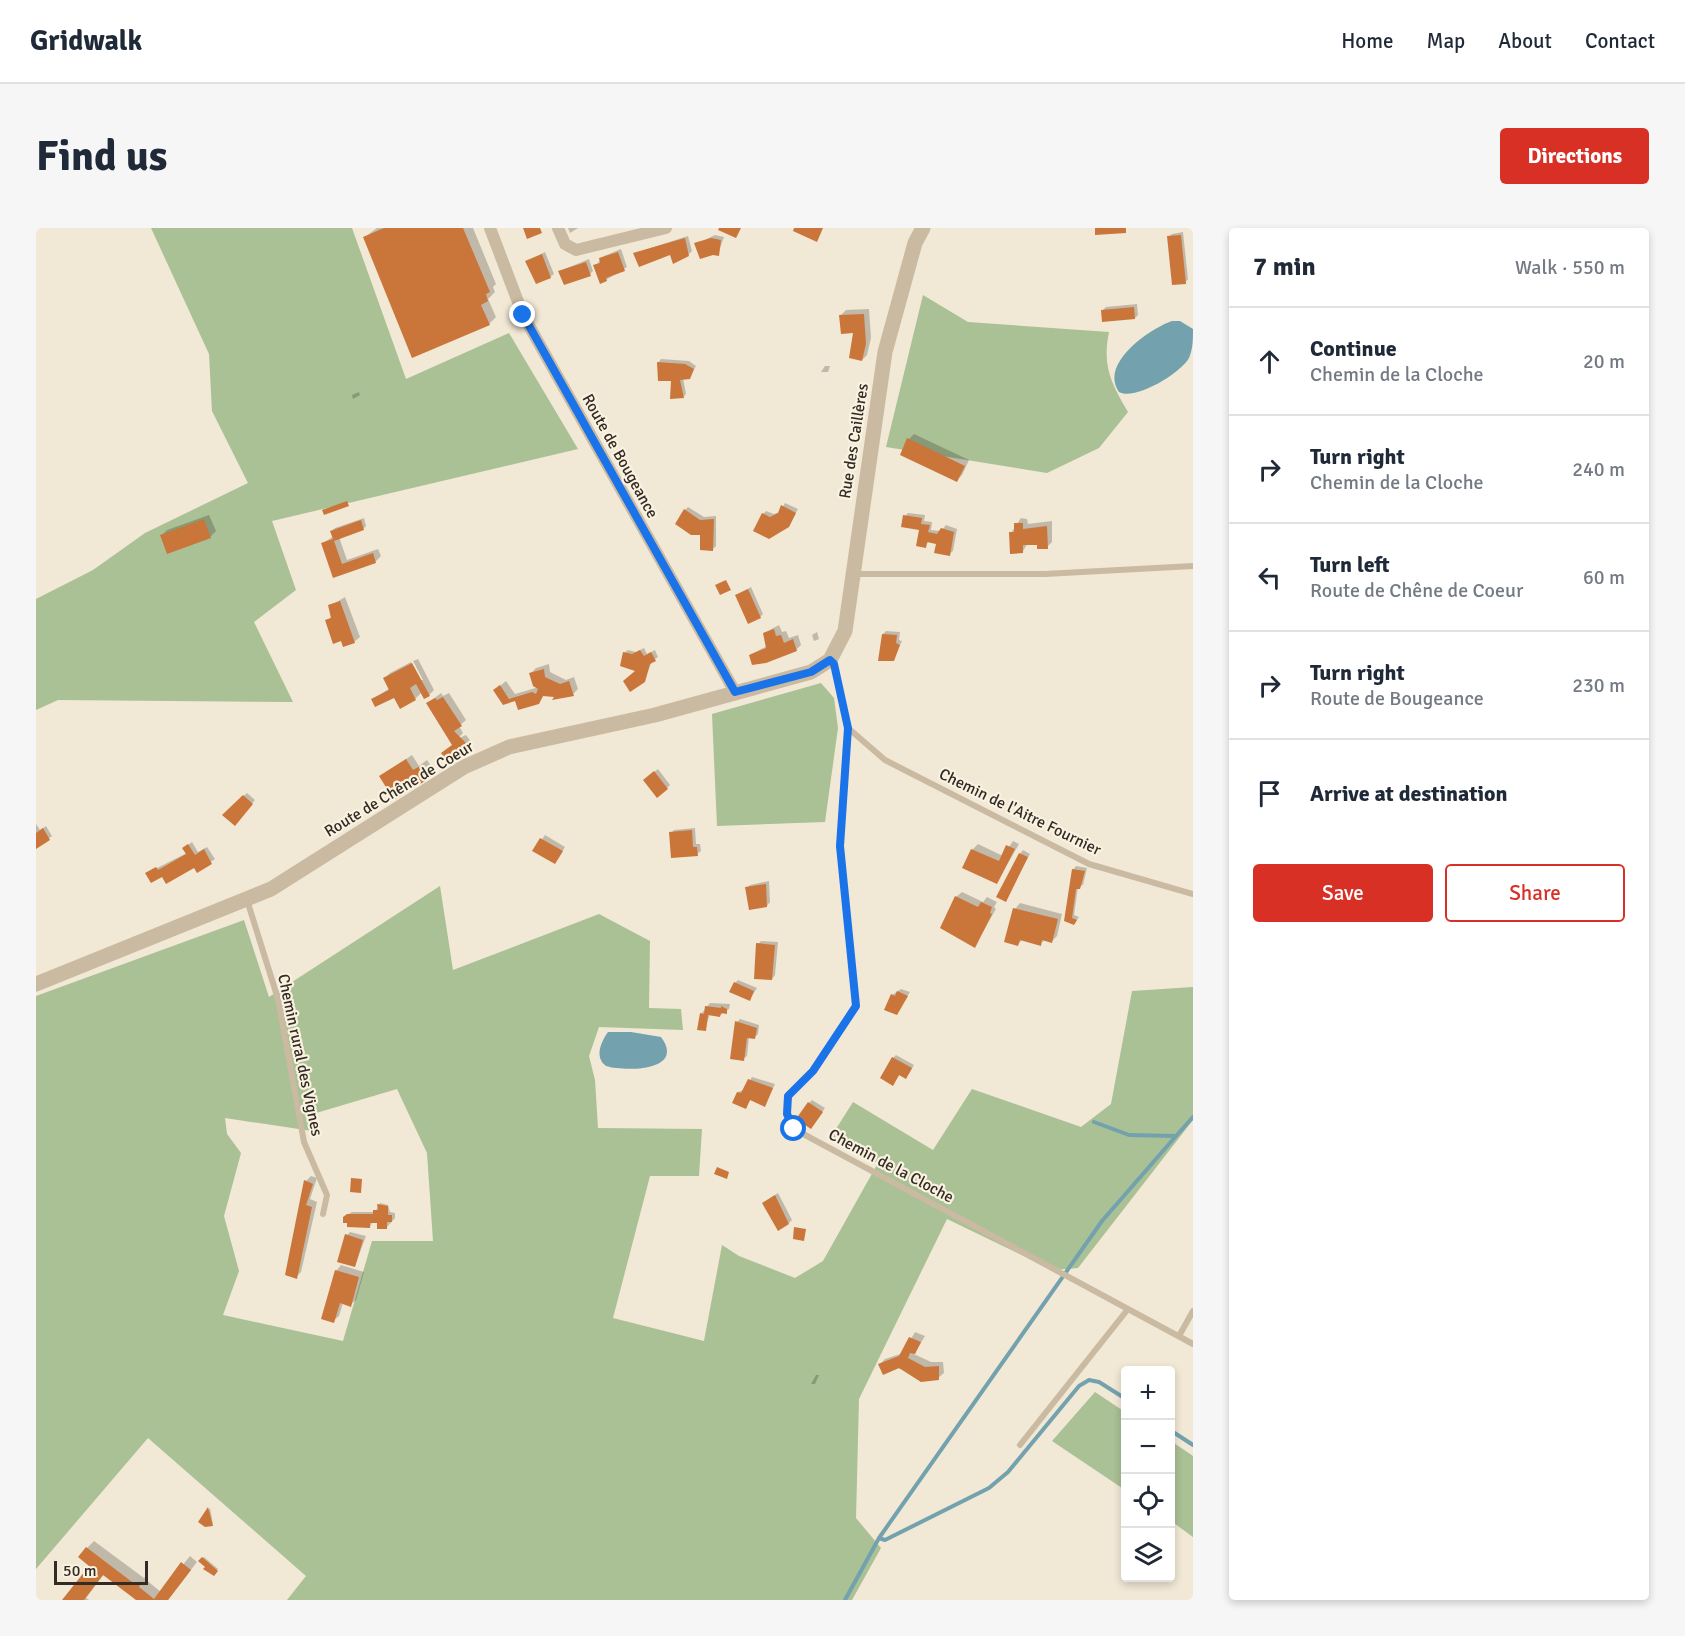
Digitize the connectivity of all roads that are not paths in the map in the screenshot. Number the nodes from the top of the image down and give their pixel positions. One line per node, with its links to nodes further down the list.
1 (490, 228): 8 (street, Route de Bougeance)
2 (558, 228): 3 (street)
3 (666, 228)
4 (923, 228): 6 (street, Rue des Caillères)
5 (1193, 566): 6 (lane)
6 (851, 574): 7 (street, Rue des Caillères)
7 (830, 660): 8 (street, Route de Chêne de Coeur); 9 (lane, Chemin de la Cloche)
8 (735, 692): 11 (street, Route de Chêne de Coeur)
9 (848, 728): 10 (lane, Chemin de l'Aitre Fournier); 14 (lane, Chemin de la Cloche)
10 (1193, 894)
11 (247, 899): 12 (street, Route de Chêne de Coeur); 13 (lane, Chemin rural des Vignes)
12 (36, 984)
13 (323, 1215)
14 (1128, 1309): 16 (lane); 18 (lane)
15 (1193, 1311): 16 (lane)
16 (1179, 1336): 17 (lane)
17 (1193, 1344)
18 (1020, 1445)

